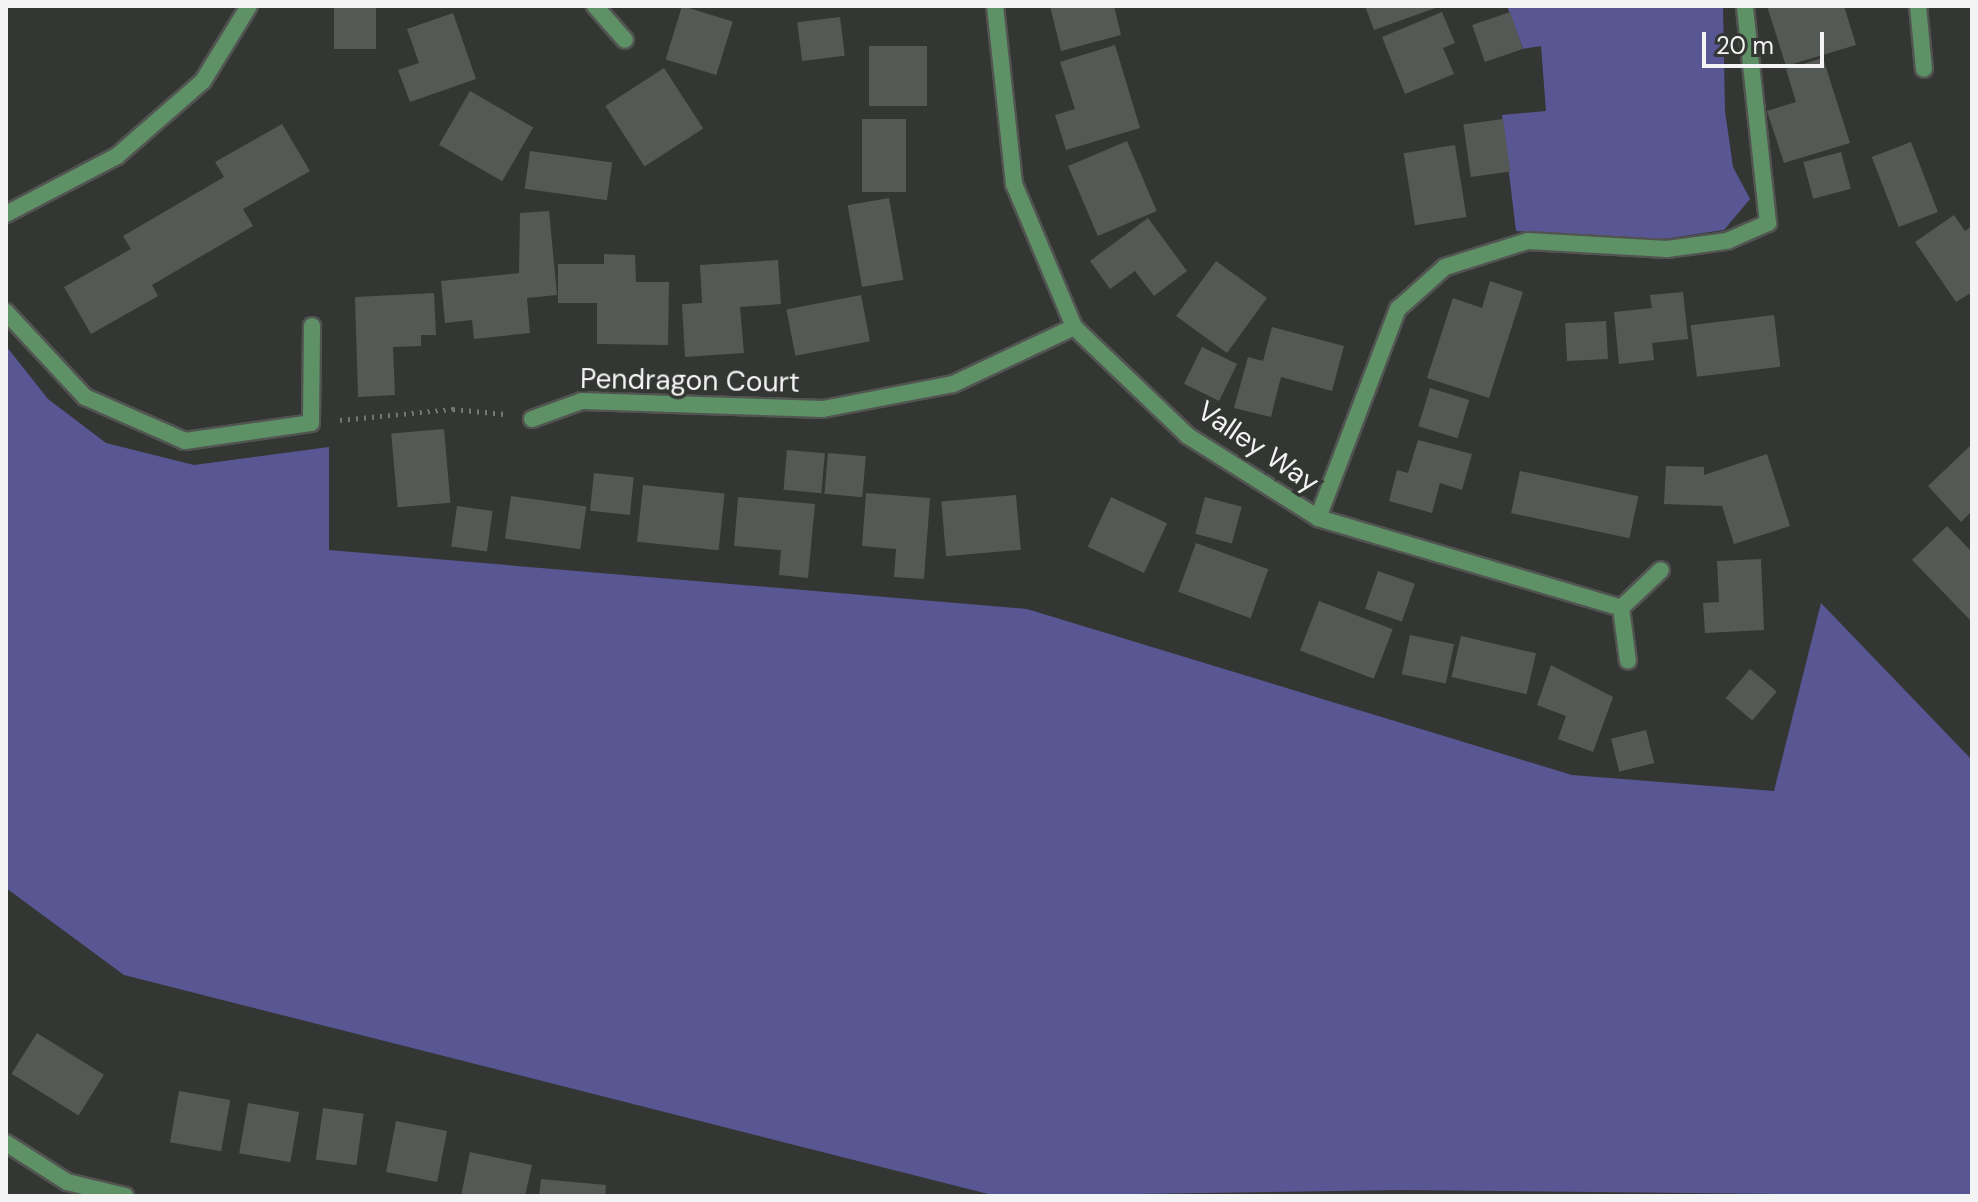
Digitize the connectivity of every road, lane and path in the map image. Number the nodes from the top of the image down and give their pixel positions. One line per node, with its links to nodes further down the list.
1 (249, 6): 8 (street)
2 (595, 6): 6 (street)
3 (995, 6): 11 (street, Valley Way)
4 (1745, 6): 14 (street)
5 (1918, 6): 7 (street)
6 (625, 40)
7 (1924, 69)
8 (6, 214)
9 (6, 312): 13 (street)
10 (312, 326): 13 (street)
11 (1074, 327): 12 (street, Pendragon Court); 14 (street, Valley Way)
12 (532, 419): 13 (path)
13 (311, 423)
14 (1318, 518): 16 (street, Valley Way)
15 (1661, 570): 16 (street)
16 (1621, 608): 17 (street)
17 (1628, 661)
18 (6, 1143): 19 (street)
19 (65, 1189): 20 (street)
20 (125, 1196)

